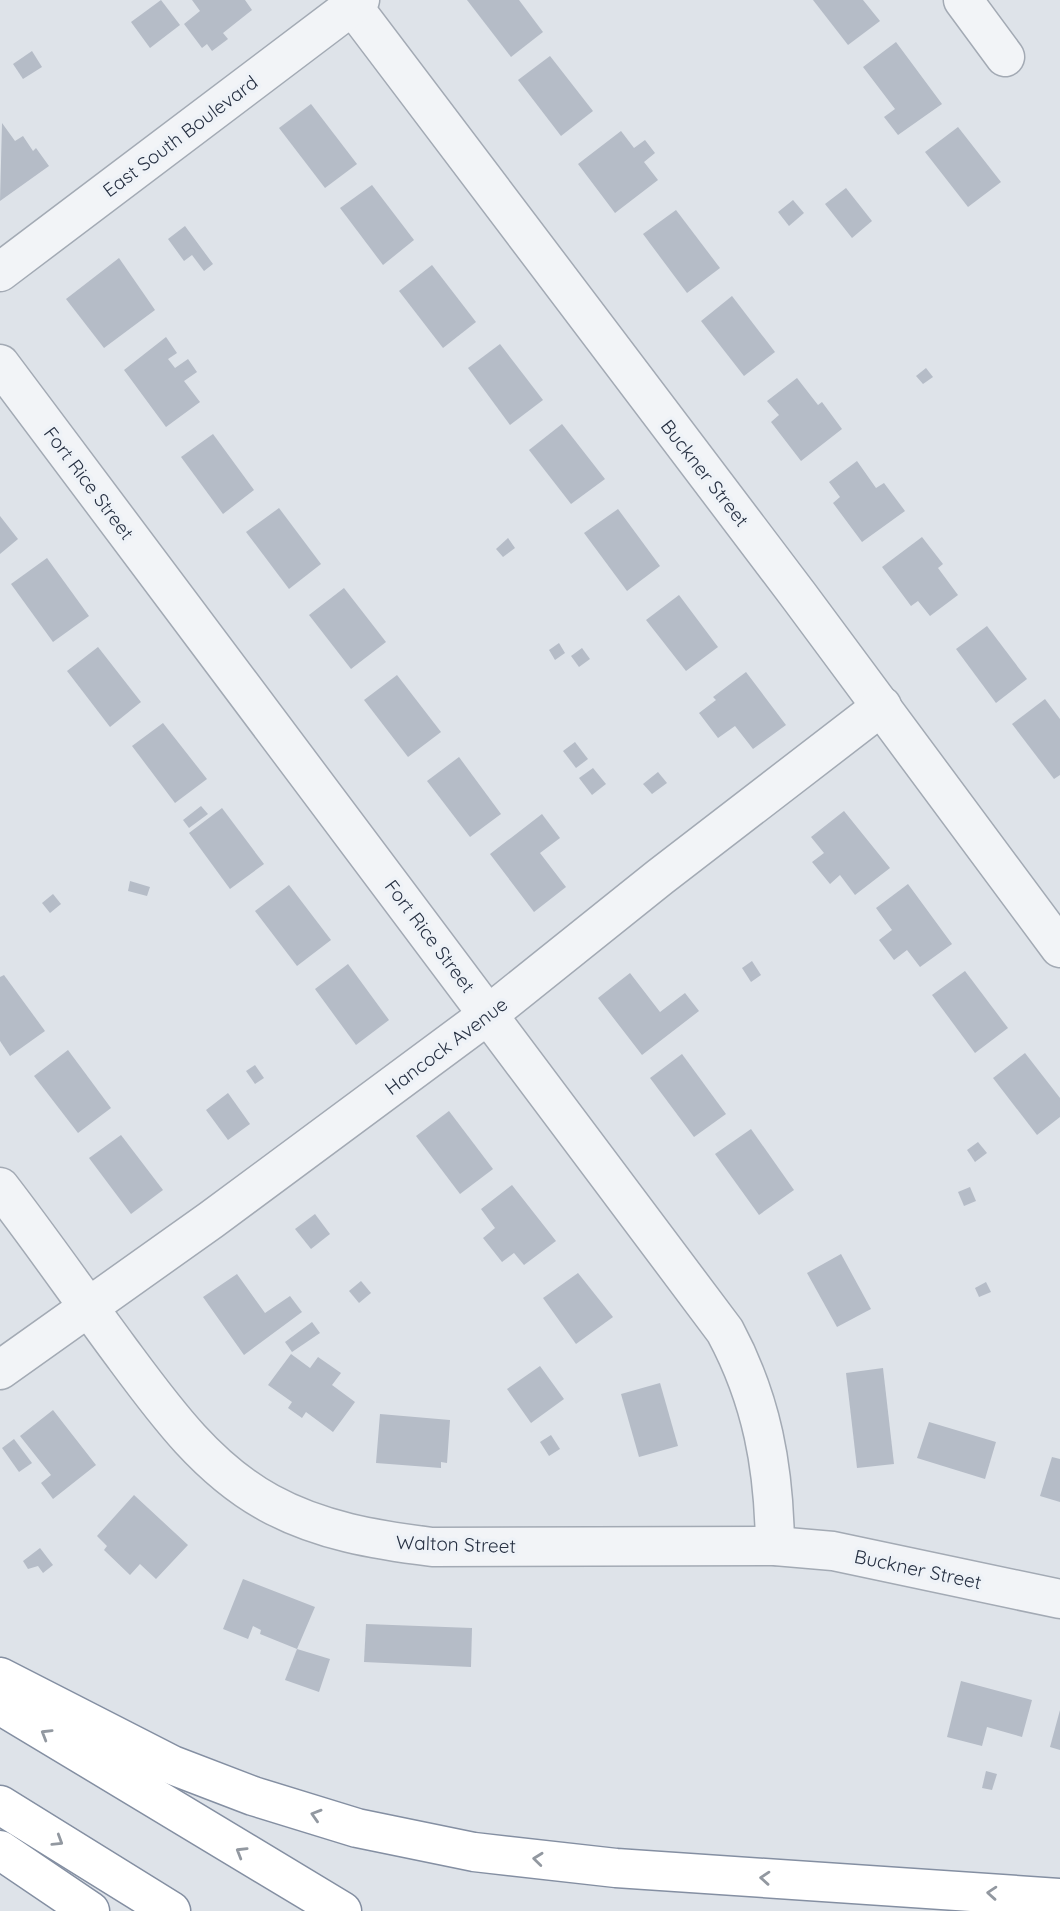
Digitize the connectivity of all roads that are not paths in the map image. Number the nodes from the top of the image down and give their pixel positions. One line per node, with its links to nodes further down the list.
1 (963, 0): 3 (street)
2 (353, 2): 4 (street, East South Boulevard); 6 (street, Buckner Street)
3 (1006, 57)
4 (0, 272)
5 (0, 363): 8 (street, Fort Rice Street)
6 (882, 706): 7 (street, Buckner Street); 8 (street, Hancock Avenue)
7 (1060, 948)
8 (489, 1014): 10 (street, Hancock Avenue); 12 (street, Fort Rice Street)
9 (0, 1187): 10 (street, Walton Street)
10 (89, 1308): 11 (street, Hancock Avenue); 12 (street, Walton Street)
11 (0, 1370)
12 (775, 1546): 13 (street, Buckner Street)
13 (1060, 1599)
14 (0, 1677): 18 (highway, one-way to 14)
15 (0, 1705): 21 (highway, one-way to 15)
16 (0, 1805): 20 (highway, one-way to 20)
17 (0, 1850): 19 (highway)
18 (1060, 1898)
19 (90, 1911)
20 (171, 1911)
21 (342, 1911)

